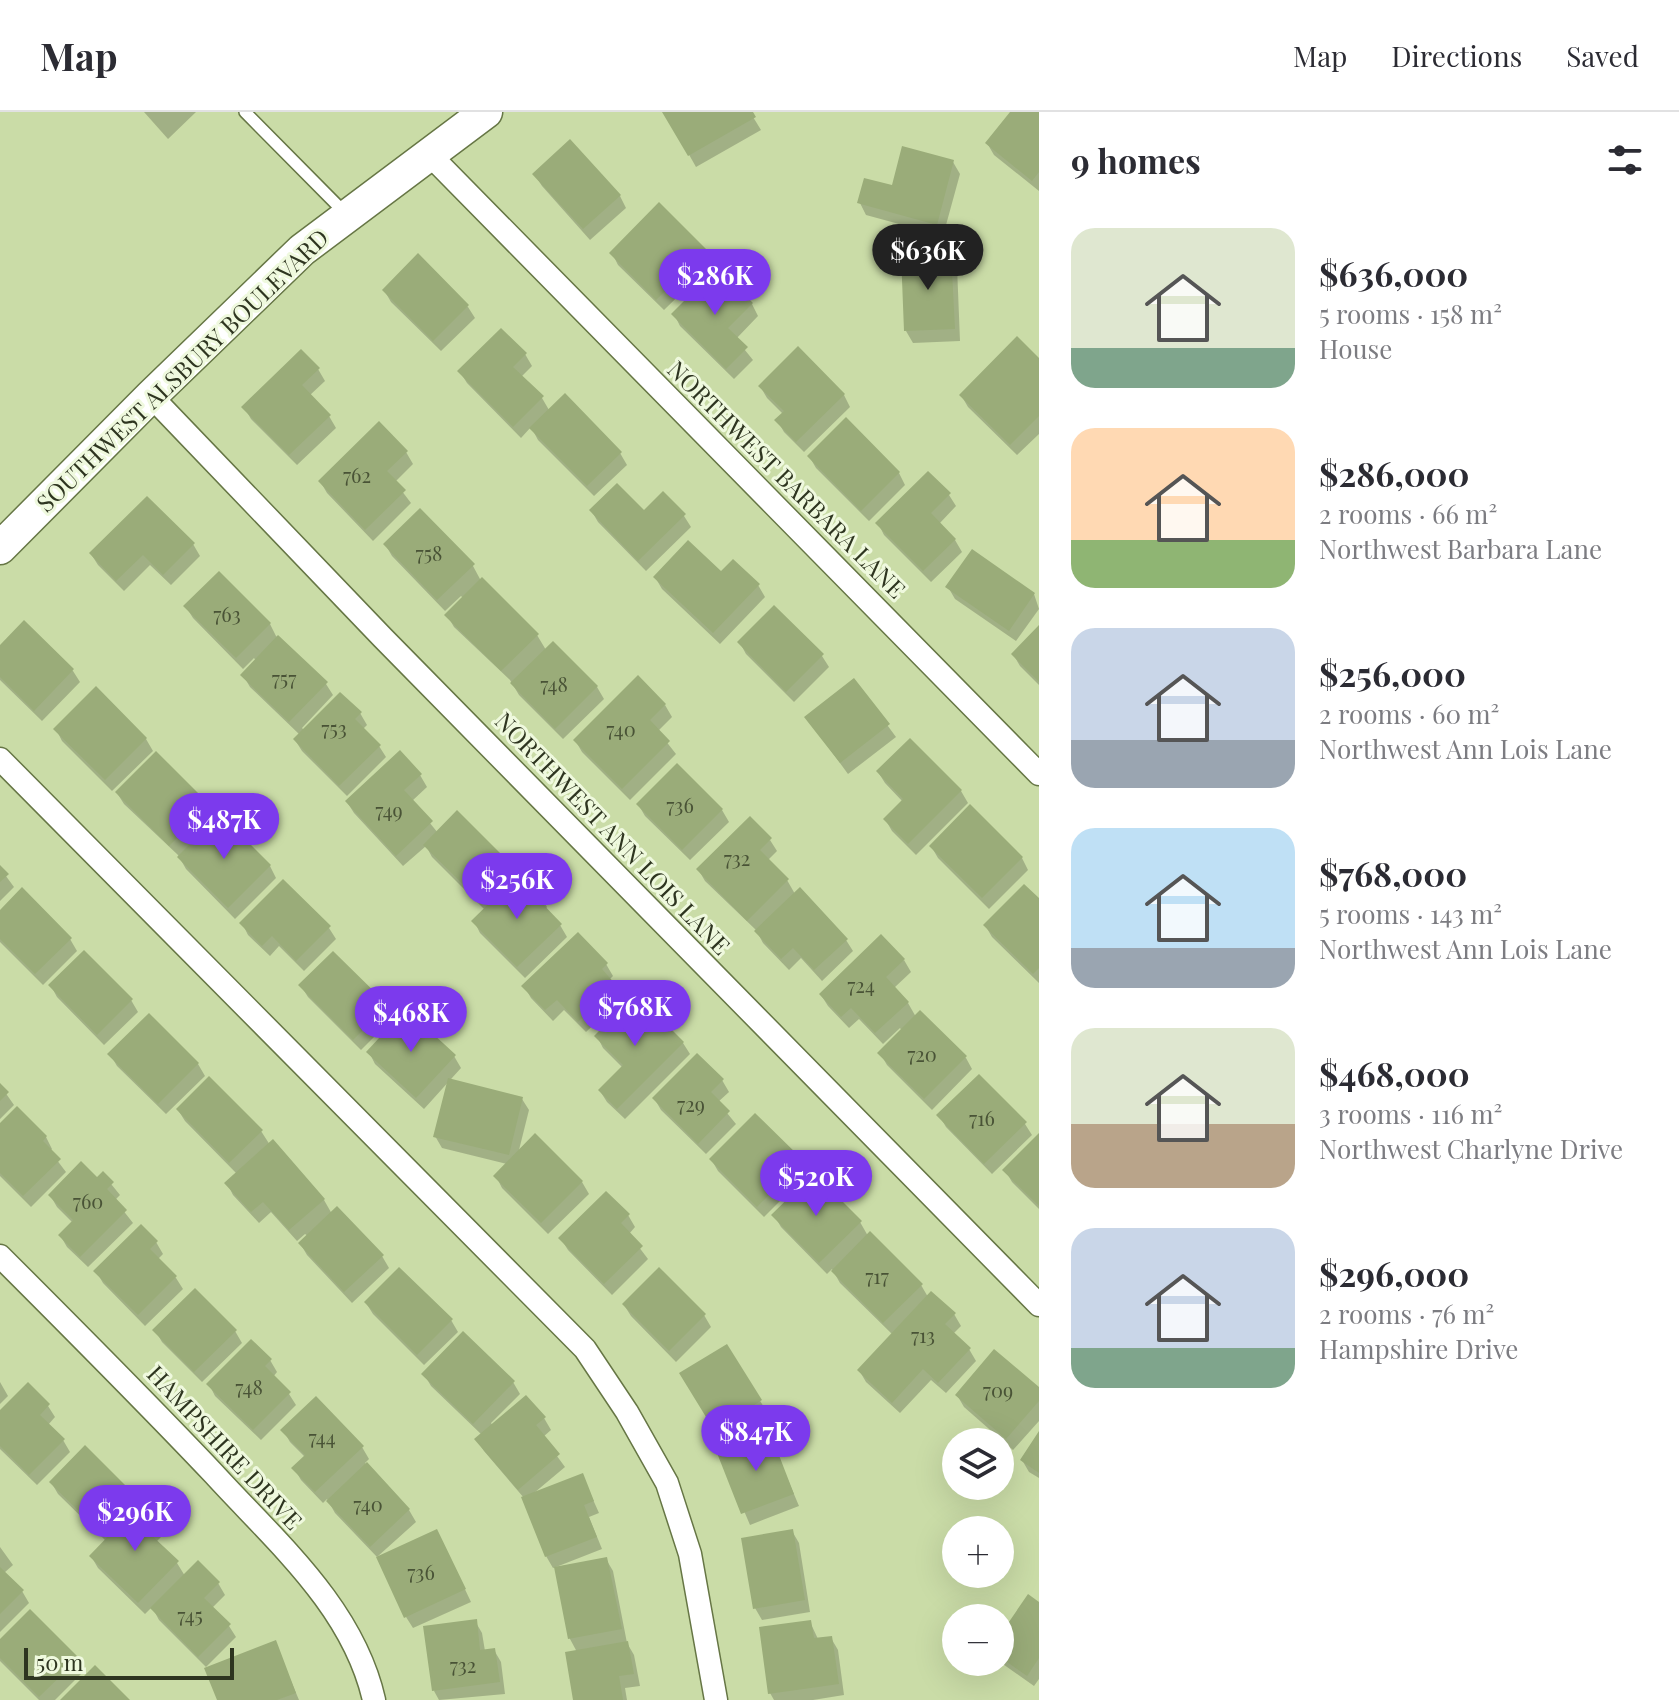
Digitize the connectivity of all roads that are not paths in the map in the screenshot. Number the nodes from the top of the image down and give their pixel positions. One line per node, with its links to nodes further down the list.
1 (245, 112): 4 (lane)
2 (486, 112): 3 (main road, SOUTHWEST ALSBURY BOULEVARD)
3 (429, 154): 4 (main road, SOUTHWEST ALSBURY BOULEVARD); 8 (street, NORTHWEST BARBARA LANE)
4 (347, 216): 5 (main road, SOUTHWEST ALSBURY BOULEVARD)
5 (151, 396): 6 (main road, SOUTHWEST ALSBURY BOULEVARD); 10 (street, NORTHWEST ANN LOIS LANE)
6 (0, 548)
7 (0, 759): 12 (street)
8 (1039, 774)
9 (0, 1256): 11 (street, HAMPSHIRE DRIVE)
10 (1039, 1305)
11 (374, 1700)
12 (716, 1700)

